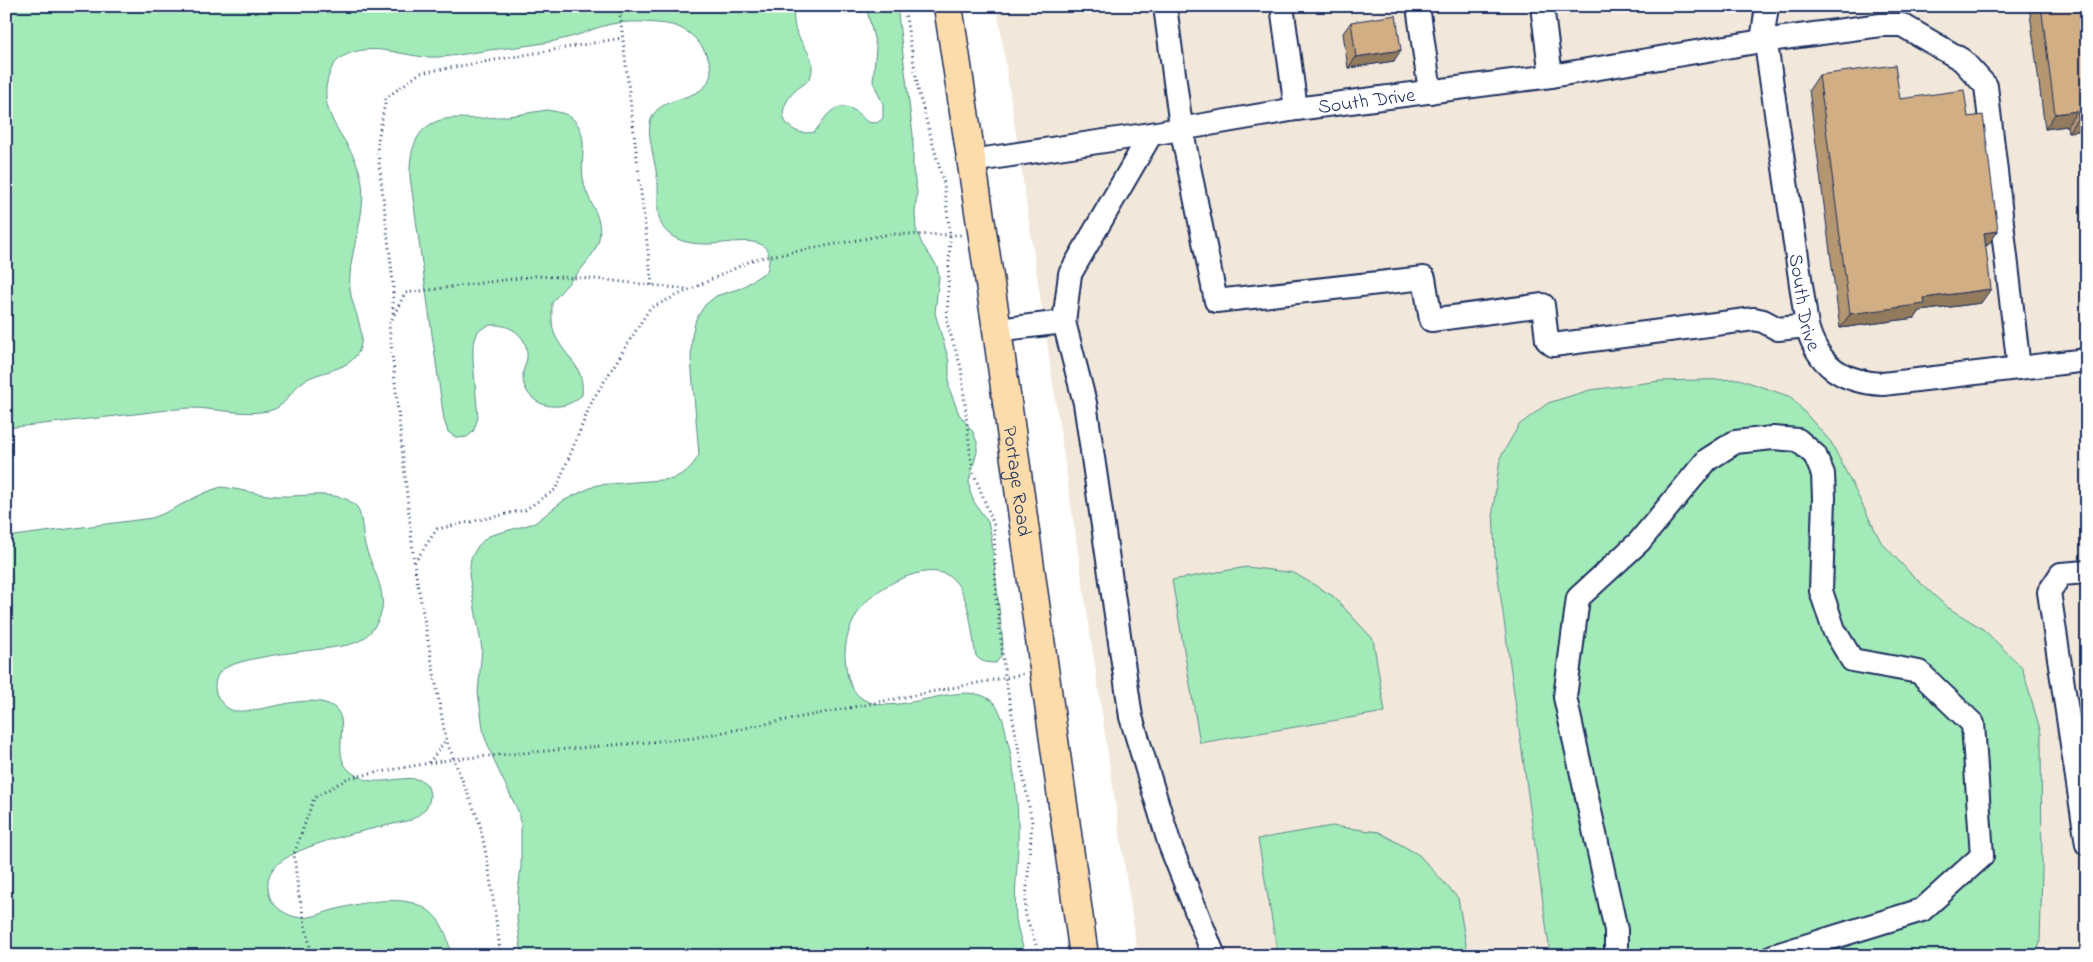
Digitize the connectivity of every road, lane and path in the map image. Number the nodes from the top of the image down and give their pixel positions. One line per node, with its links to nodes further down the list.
1 (619, 6): 10 (path)
2 (904, 6): 18 (path)
3 (948, 6): 17 (main road, Portage Road)
4 (1165, 6): 15 (street)
5 (1282, 6): 14 (street)
6 (1418, 6): 13 (street)
7 (1542, 6): 12 (street)
8 (1767, 6): 11 (street)
9 (1901, 16): 11 (street, South Drive); 27 (street, South Drive)
10 (622, 38): 20 (path); 22 (path)
11 (1762, 41): 12 (street, South Drive); 24 (street, South Drive)
12 (1551, 76): 13 (street, South Drive)
13 (1430, 92): 14 (street, South Drive)
14 (1296, 109): 15 (street, South Drive)
15 (1181, 128): 16 (street, South Drive); 24 (street)
16 (1151, 134): 17 (street, South Drive); 23 (street)
17 (970, 161): 19 (main road, Portage Road)
18 (950, 234): 19 (path); 21 (path); 31 (path)
19 (982, 235): 25 (main road, Portage Road)
20 (652, 285): 21 (path); 22 (path)
21 (689, 289): 28 (path)
22 (393, 316): 28 (path)
23 (1064, 322): 25 (street); 41 (street)
24 (1807, 326): 27 (street, South Drive)
25 (997, 330): 30 (main road, Portage Road)
26 (2087, 360): 27 (street, South Drive)
27 (2020, 368)
28 (414, 563): 32 (path)
29 (2087, 572): 35 (street)
30 (1045, 672): 31 (path); 40 (main road, Portage Road)
31 (1005, 676): 33 (path); 39 (path)
32 (446, 740): 33 (path); 34 (path)
33 (454, 759): 34 (path); 38 (path)
34 (429, 763): 37 (path)
35 (2082, 774): 36 (street)
36 (2087, 844)
37 (312, 956)
38 (502, 956)
39 (1040, 956)
40 (1084, 956)
41 (1214, 956)
42 (1616, 956): 43 (street)
43 (1773, 956)

